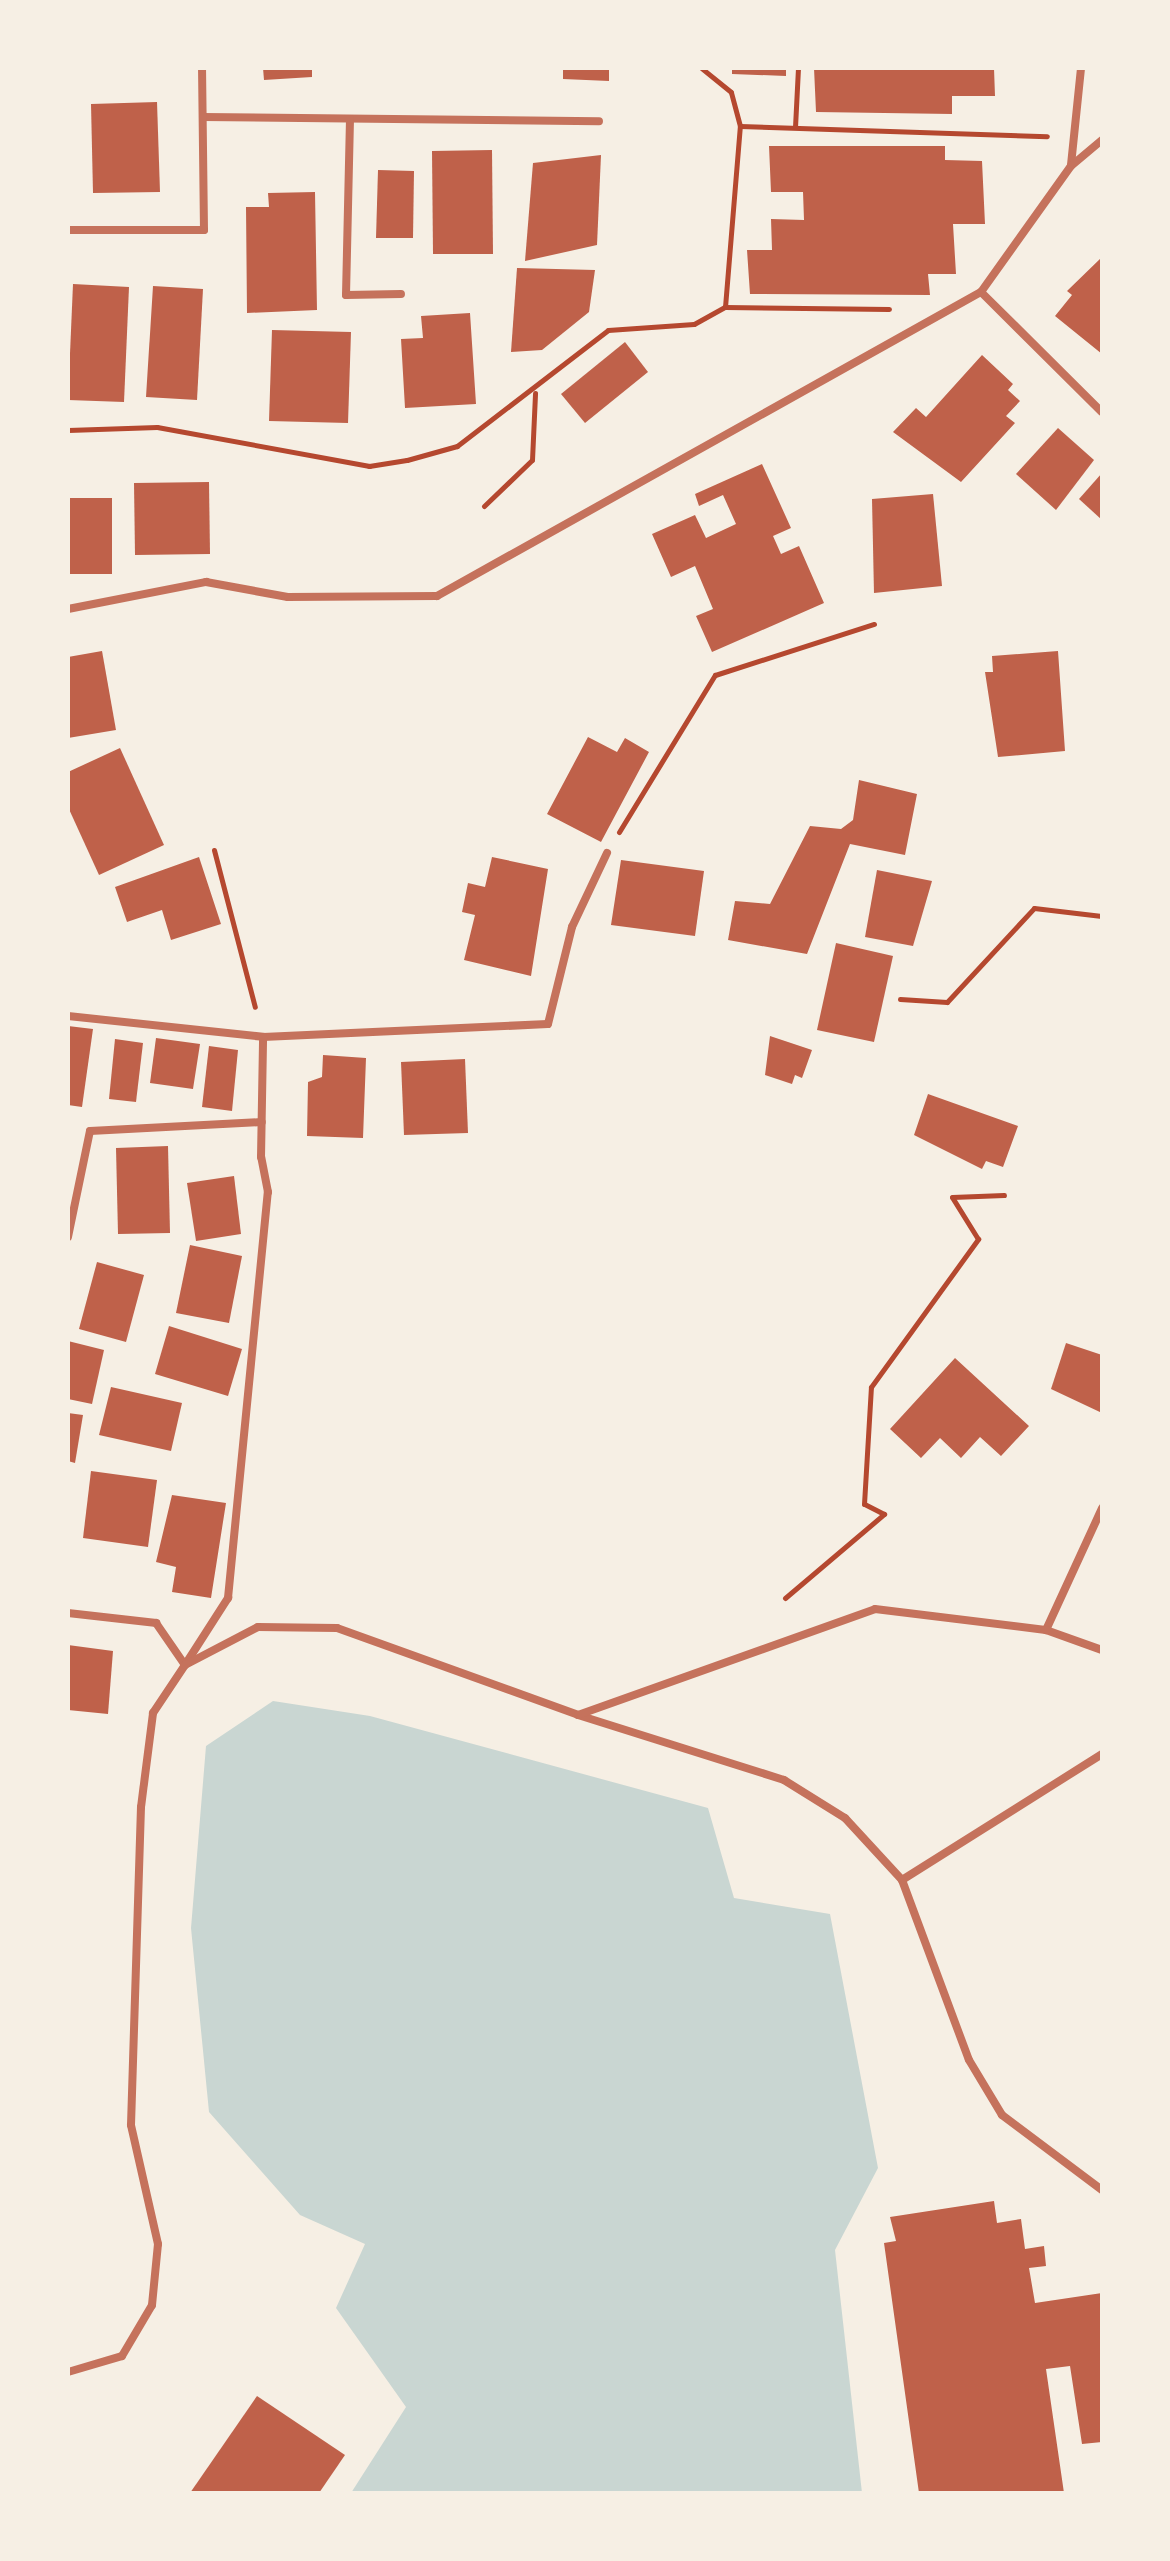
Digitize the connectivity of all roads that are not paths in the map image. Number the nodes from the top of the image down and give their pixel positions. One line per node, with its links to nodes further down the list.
1 (202, 68): 3 (street)
2 (1081, 68): 7 (street)
3 (203, 117): 4 (street); 8 (street)
4 (350, 119): 5 (street); 10 (street)
5 (599, 121)
6 (1102, 140): 7 (street)
7 (1071, 166): 9 (street)
8 (68, 230)
9 (981, 292): 11 (street); 12 (street)
10 (401, 294)
11 (1102, 412)
12 (68, 609)
13 (607, 853): 15 (street)
14 (68, 1016): 15 (street)
15 (263, 1037): 16 (street)
16 (262, 1122): 17 (street); 22 (street)
17 (68, 1237)
18 (1102, 1508): 20 (street)
19 (68, 1613): 22 (street)
20 (1046, 1630): 21 (street); 23 (street)
21 (1102, 1650)
22 (185, 1665): 23 (street); 27 (street)
23 (578, 1715): 25 (street)
24 (1102, 1754): 25 (street)
25 (902, 1880): 26 (street)
26 (1102, 2190)
27 (68, 2372)

